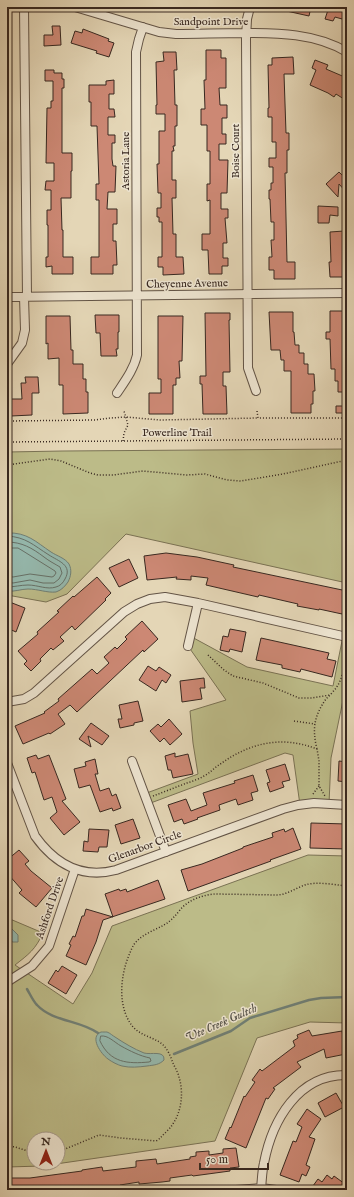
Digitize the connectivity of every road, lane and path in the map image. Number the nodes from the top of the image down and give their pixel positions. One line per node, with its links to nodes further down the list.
1 (24, 7): 11 (street)
2 (75, 7): 4 (street, Sandpoint Drive)
3 (250, 7): 5 (street, Boise Court)
4 (143, 27): 5 (street, Sandpoint Drive); 9 (street, Astoria Lane)
5 (246, 34): 6 (street, Sandpoint Drive); 7 (street, Boise Court)
6 (347, 52)
7 (248, 294): 8 (street, Cheyenne Avenue); 9 (street, Cheyenne Avenue); 13 (street, Boise Court)
8 (347, 294)
9 (138, 296): 11 (street, Cheyenne Avenue); 14 (street, Astoria Lane)
10 (7, 297): 11 (street, Cheyenne Avenue)
11 (26, 297): 12 (street)
12 (7, 364)
13 (256, 391)
14 (117, 393)
15 (124, 411): 17 (path)
16 (257, 411): 18 (path)
17 (126, 417): 18 (path); 20 (path); 22 (path)
18 (258, 418): 19 (path)
19 (347, 418)
20 (7, 421)
21 (347, 440): 22 (path, Powerline Trail)
22 (123, 441): 23 (path, Powerline Trail)
23 (7, 442)
24 (347, 460): 25 (path)
25 (7, 465)
26 (198, 602): 27 (street); 28 (street); 32 (street)
27 (347, 636)
28 (188, 646)
29 (347, 649): 31 (path)
30 (208, 655): 31 (path)
31 (330, 695): 34 (path)
32 (7, 702)
33 (294, 721): 34 (path)
34 (315, 724): 35 (path)
35 (317, 749): 38 (path); 40 (path)
36 (132, 761): 43 (street)
37 (7, 762): 44 (street, Glenarbor Circle)
38 (319, 786): 39 (path); 41 (path)
39 (313, 795)
40 (153, 796)
41 (325, 796)
42 (347, 804): 43 (street, Glenarbor Circle)
43 (166, 852): 44 (street, Glenarbor Circle)
44 (75, 869): 46 (street, Ashford Drive)
45 (347, 886): 49 (path)
46 (7, 982)
47 (347, 1075): 51 (street)
48 (7, 1146): 50 (path)
49 (66, 1149)
50 (26, 1150)
51 (261, 1188): 52 (street); 53 (street)
52 (236, 1190)
53 (276, 1190)

